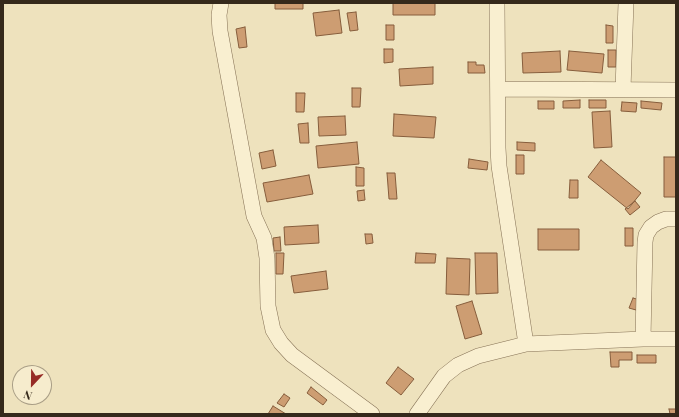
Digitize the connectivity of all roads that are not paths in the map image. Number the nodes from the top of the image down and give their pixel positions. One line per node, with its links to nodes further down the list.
1 (220, 3): 11 (street)
2 (497, 3): 4 (street)
3 (626, 3): 5 (street)
4 (498, 89): 5 (street); 10 (street)
5 (623, 89): 6 (street)
6 (676, 90)
7 (676, 219): 8 (street)
8 (643, 339): 9 (street); 10 (street)
9 (676, 339)
10 (526, 344): 12 (street)
11 (372, 414)
12 (417, 414)

